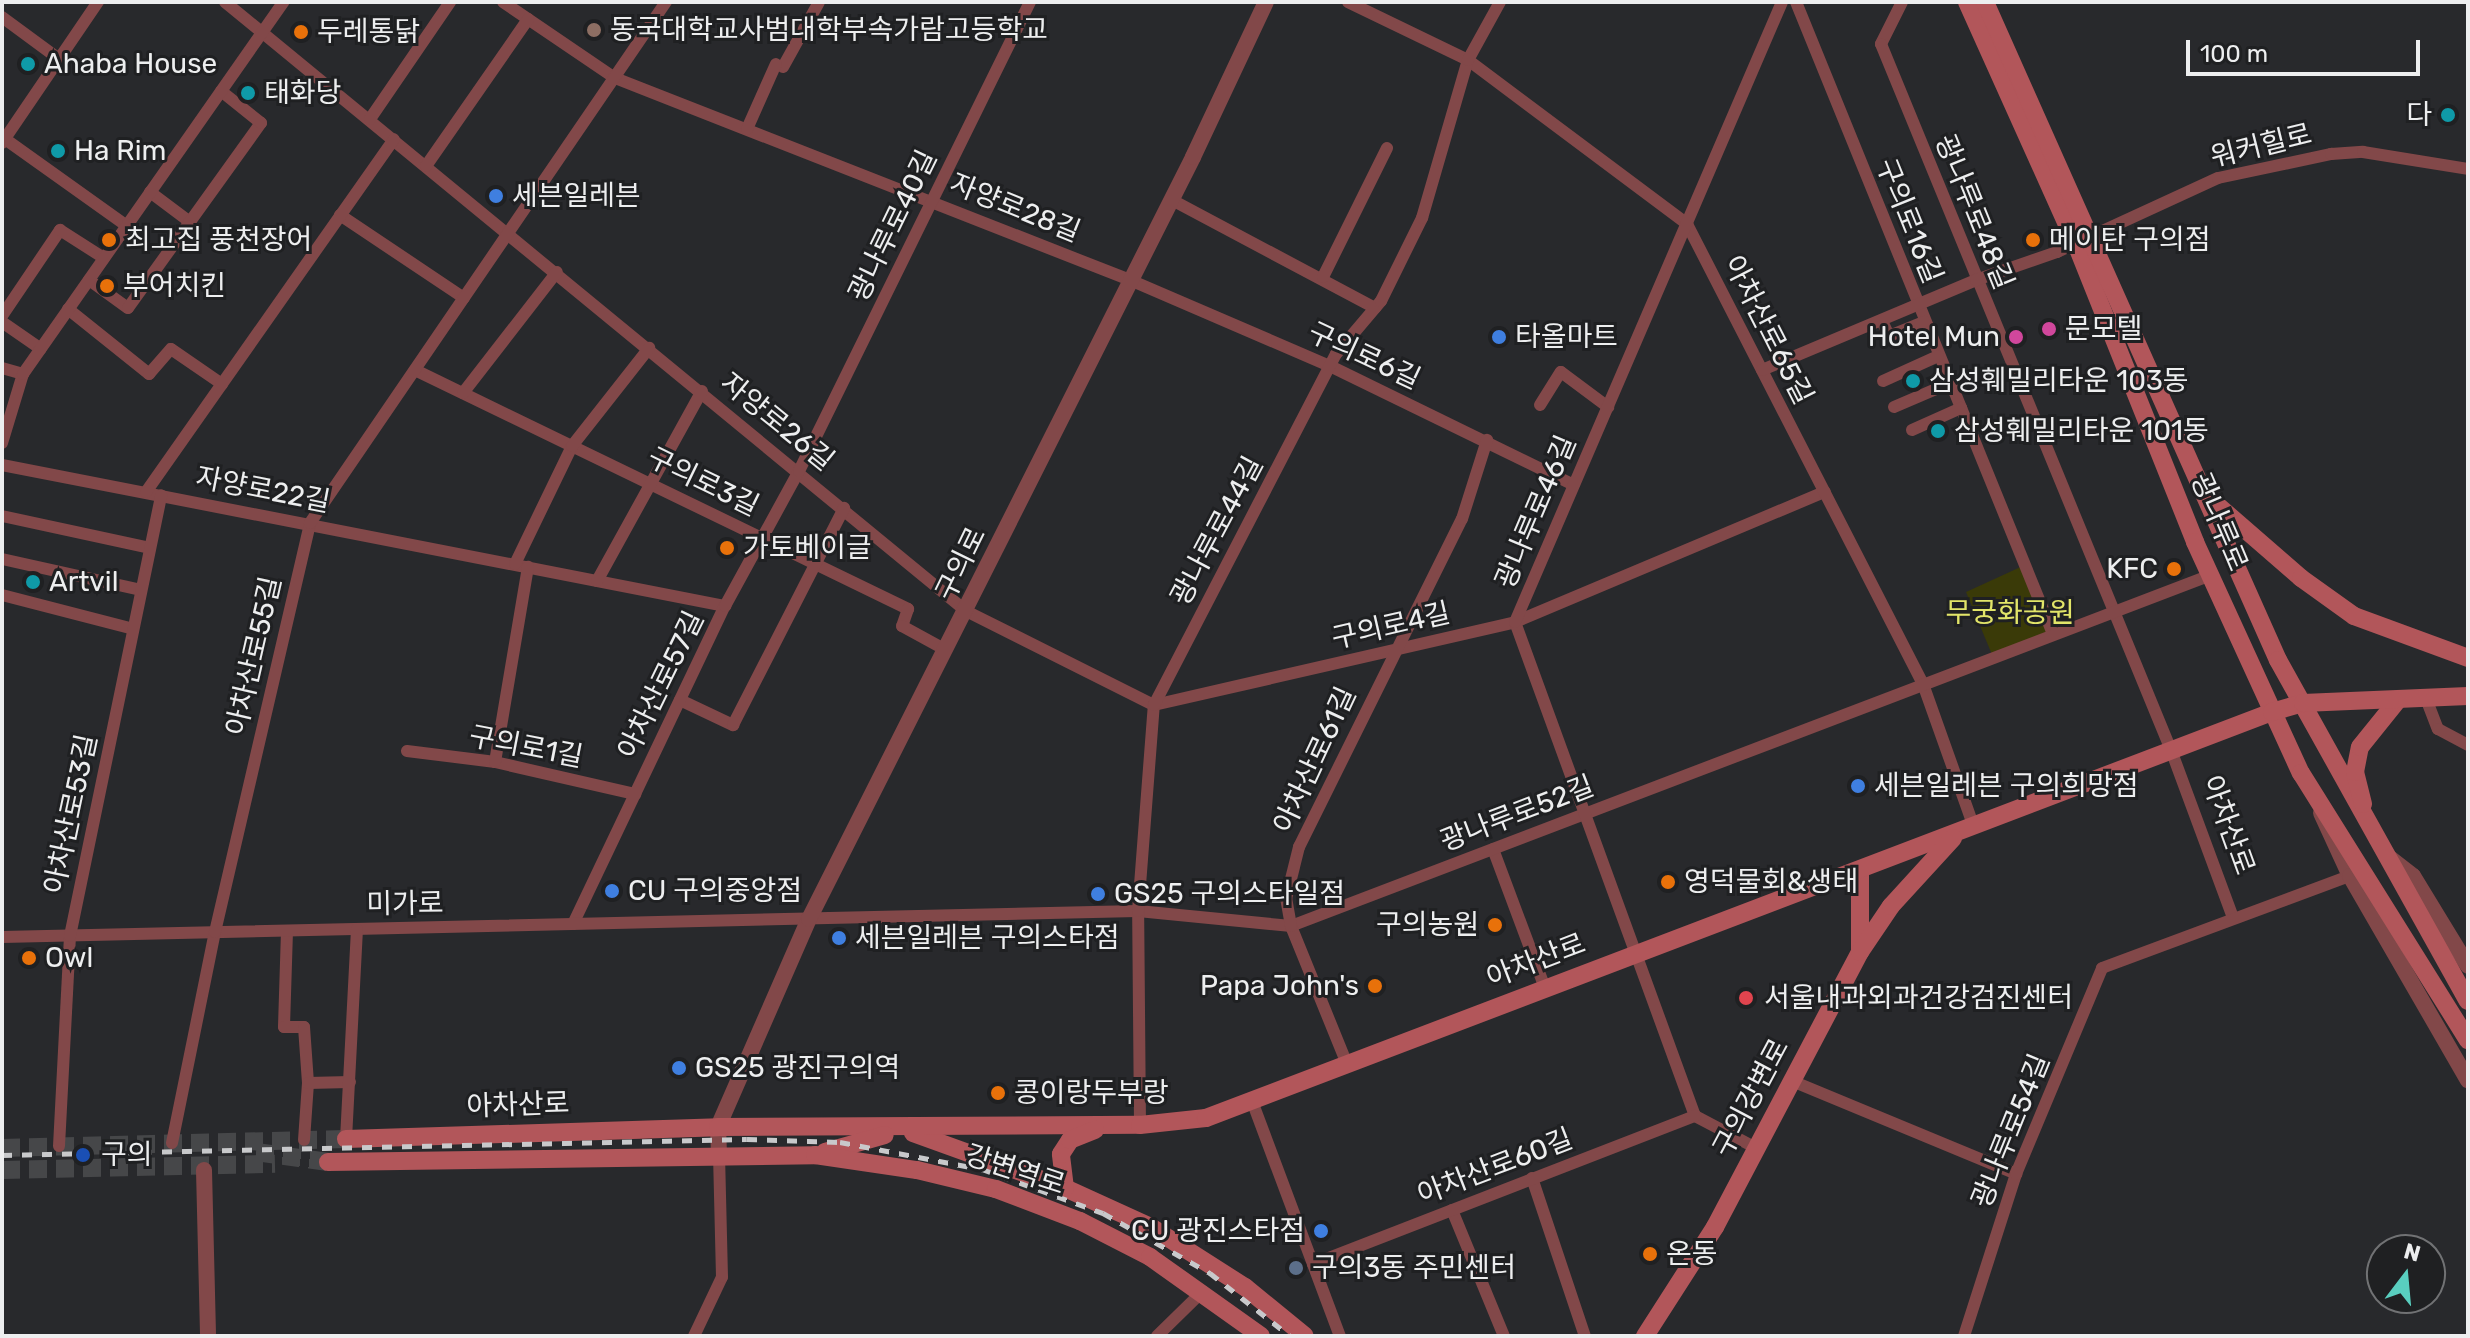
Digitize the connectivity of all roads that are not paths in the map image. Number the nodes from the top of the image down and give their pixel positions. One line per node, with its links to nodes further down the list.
1 (98, 2): 20 (street)
2 (225, 2): 19 (street, 자양로26길)
3 (283, 2): 19 (street)
4 (450, 2): 24 (street)
5 (503, 2): 18 (street, 자양로28길)
6 (666, 2): 22 (street, 아차산로55길)
7 (819, 2): 25 (street)
8 (1030, 2): 33 (street, 광나루로40길)
9 (1266, 2): 32 (street, 구의로)
10 (1348, 2): 21 (street, 아차산로65길)
11 (1500, 2): 21 (street, 광나루로44길)
12 (1782, 2): 36 (street, 광나루로46길)
13 (1796, 2): 47 (street, 구의로16길)
14 (1902, 2): 45 (street, 광나루로48길)
15 (1967, 2): 39 (main road, 광나루로)
16 (1985, 2): 39 (main road, 광나루로)
17 (2, 17): 20 (street)
18 (528, 19): 22 (street, 자양로28길); 29 (street)
19 (262, 31): 23 (street); 24 (street, 자양로26길)
20 (59, 59): 27 (street)
21 (1468, 60): 36 (street, 아차산로65길); 48 (street, 광나루로44길)
22 (615, 78): 25 (street, 자양로28길); 38 (street, 아차산로55길)
23 (221, 91): 31 (street); 35 (street)
24 (370, 119): 26 (street, 자양로26길)
25 (747, 129): 33 (street, 자양로28길)
26 (394, 139): 29 (street, 자양로26길); 34 (street)
27 (4, 141): 37 (street)
28 (1387, 148): 42 (street)
29 (426, 166): 38 (street, 자양로26길)
30 (2468, 169): 39 (street, 워커힐로)
31 (150, 192): 35 (street); 37 (street)
32 (1172, 200): 42 (street); 44 (street, 구의로)
33 (932, 201): 44 (street, 자양로28길); 76 (street, 광나루로40길)
34 (340, 215): 46 (street); 64 (street)
35 (190, 222): 43 (street)
36 (1687, 224): 60 (street, 아차산로65길); 68 (street, 광나루로46길)
37 (127, 226): 40 (street)
38 (509, 233): 41 (street, 자양로26길); 46 (street, 아차산로55길)
39 (2082, 240): 45 (street, 워커힐로); 81 (main road, 광나루로); 91 (main road, 광나루로)
40 (104, 258): 43 (street); 50 (street)
41 (557, 272): 54 (street, 자양로26길); 66 (street)
42 (1323, 277): 48 (street)
43 (89, 280): 49 (street)
44 (1130, 280): 57 (street, 구의로6길); 96 (street, 구의로)
45 (1976, 280): 47 (street, 워커힐로); 97 (street, 광나루로48길)
46 (464, 298): 59 (street, 아차산로55길)
47 (1917, 306): 51 (street, 워커힐로); 53 (street, 구의로16길)
48 (1375, 308): 57 (street, 광나루로44길)
49 (68, 309): 55 (street); 64 (street)
50 (2, 316)
51 (1882, 321): 53 (street); 60 (street, 워커힐로)
52 (2, 322): 55 (street)
53 (1924, 322): 56 (street, 구의로16길)
54 (649, 348): 65 (street, 자양로26길); 74 (street)
55 (41, 349): 61 (street)
56 (1938, 356): 62 (street); 63 (street, 구의로16길)
57 (1330, 366): 72 (street, 구의로6길); 110 (street, 광나루로44길)
58 (2, 368): 61 (street)
59 (415, 370): 66 (street, 구의로3길); 85 (street, 아차산로55길)
60 (1762, 370): 80 (street, 아차산로65길)
61 (23, 374): 73 (street)
62 (1883, 381)
63 (1950, 383): 69 (street); 70 (street, 구의로16길)
64 (222, 384): 79 (street)
65 (702, 391): 76 (street, 자양로26길); 77 (street)
66 (463, 393): 74 (street, 구의로3길)
67 (1540, 405): 68 (street, 광나루로46길)
68 (1608, 407): 78 (street, 광나루로46길)
69 (1894, 407)
70 (1961, 408): 71 (street); 100 (street, 구의로16길)
71 (1912, 430)
72 (1487, 440): 78 (street, 구의로6길); 102 (street, 아차산로61길)
73 (2, 443)
74 (572, 446): 77 (street, 구의로3길); 90 (street)
75 (2, 465): 79 (street, 자양로22길)
76 (799, 471): 83 (street, 자양로26길); 86 (street, 아차산로57길)
77 (648, 482): 86 (street, 구의로3길); 92 (street)
78 (1574, 485): 98 (street, 광나루로46길)
79 (146, 492): 82 (street, 자양로22길)
80 (1825, 492): 98 (street, 구의로4길); 104 (street, 아차산로65길)
81 (2203, 493): 103 (main road); 109 (main road, 광나루로)
82 (161, 495): 85 (street, 자양로22길); 87 (street, 아차산로53길)
83 (844, 508): 89 (street); 96 (street, 자양로26길)
84 (2, 516): 87 (street)
85 (310, 523): 90 (street, 자양로22길); 132 (street, 아차산로55길)
86 (763, 538): 89 (street, 구의로3길); 95 (street, 아차산로57길)
87 (150, 548): 93 (street, 아차산로53길)
88 (2, 559): 93 (street)
89 (814, 563): 101 (street, 구의로3길); 106 (street)
90 (522, 566): 92 (street, 자양로22길); 115 (street)
91 (2211, 575): 97 (street, 광나루로52길); 111 (main road, 광나루로)
92 (597, 581): 95 (street, 자양로22길)
93 (141, 590): 99 (street, 아차산로53길)
94 (2, 595): 99 (street)
95 (725, 606): 106 (street, 아차산로57길)
96 (966, 611): 101 (street, 구의로); 110 (street)
97 (2114, 611): 100 (street, 광나루로52길); 113 (street, 광나루로48길)
98 (1515, 622): 102 (street, 구의로4길); 118 (street, 광나루로46길)
99 (133, 629): 133 (street, 아차산로53길)
100 (2053, 634): 104 (street, 광나루로52길)
101 (946, 650): 127 (street, 구의로)
102 (1393, 650): 110 (street, 구의로4길); 129 (street, 아차산로61길)
103 (2468, 658)
104 (1923, 684): 118 (street, 광나루로52길); 120 (street, 아차산로65길)
105 (2468, 696): 108 (main road)
106 (680, 700): 116 (street, 아차산로57길)
107 (2397, 701): 108 (main road); 109 (main road, 아차산로); 119 (main road)
108 (2427, 701): 112 (street)
109 (2303, 703): 111 (main road, 아차산로); 119 (main road, 광나루로)
110 (1154, 705): 125 (street, 광나루로44길)
111 (2272, 712): 113 (main road, 아차산로); 117 (main road, 광나루로)
112 (2468, 745)
113 (2171, 750): 120 (main road, 아차산로); 126 (street, 아차산로)
114 (407, 751): 115 (street, 구의로1길)
115 (495, 762): 116 (street, 구의로1길)
116 (635, 794): 128 (street, 아차산로57길)
117 (2317, 800): 124 (street); 140 (main road, 광나루로)
118 (1587, 814): 121 (street, 광나루로52길); 135 (street, 광나루로46길)
119 (2368, 826): 122 (main road, 광나루로)
120 (1966, 830): 123 (main road, 아차산로); 136 (main road)
121 (1493, 849): 129 (street, 광나루로52길); 138 (street)
122 (2382, 852): 137 (street); 139 (main road, 광나루로)
123 (1860, 871): 135 (main road, 아차산로); 136 (main road, 구의강변로)
124 (2350, 876): 126 (street, 광나루로54길); 142 (street)
125 (1138, 911): 127 (street, 광나루로52길); 129 (street, 광나루로52길); 148 (street, 광나루로44길)
126 (2233, 918): 163 (street, 광나루로54길)
127 (809, 919): 128 (street, 미가로); 150 (street, 구의로)
128 (573, 924): 130 (street, 미가로)
129 (1291, 926): 141 (street, 아차산로61길)
130 (357, 929): 131 (street, 미가로); 144 (street, 아차산로)
131 (287, 931): 132 (street, 미가로); 145 (street)
132 (215, 932): 133 (street, 미가로); 155 (street, 아차산로55길)
133 (70, 936): 134 (street, 미가로); 156 (street, 아차산로53길)
134 (2, 937)
135 (1638, 951): 138 (main road, 아차산로); 147 (street, 광나루로46길)
136 (1860, 952): 143 (main road, 구의강변로)
137 (2468, 966)
138 (1545, 988): 141 (main road, 아차산로)
139 (2468, 1001)
140 (2468, 1040)
141 (1347, 1064): 146 (main road, 아차산로)
142 (2468, 1080)
143 (1792, 1081): 157 (main road, 구의강변로); 163 (street)
144 (350, 1082): 145 (street); 153 (street, 아차산로)
145 (308, 1083): 154 (street)
146 (1252, 1101): 148 (main road, 아차산로); 167 (street)
147 (1695, 1116): 157 (street); 164 (street, 아차산로60길)
148 (1140, 1125): 149 (main road, 아차산로)
149 (1105, 1126): 151 (main road, 아차산로); 165 (main road)
150 (718, 1127): 151 (main road, 아차산로); 152 (main road, 아차산로); 158 (street, 구의로)
151 (903, 1129): 159 (main road, 아차산로); 165 (main road, 강변역로)
152 (371, 1138): 153 (main road, 아차산로); 160 (main road)
153 (346, 1139)
154 (304, 1140)
155 (172, 1143)
156 (59, 1146)
157 (1756, 1148): 177 (main road, 구의강변로)
158 (719, 1154): 159 (main road, 강변역로); 160 (main road, 아차산로); 170 (street)
159 (815, 1155): 168 (main road, 강변역로)
160 (373, 1161): 161 (main road, 아차산로)
161 (328, 1162)
162 (204, 1170): 169 (street)
163 (2016, 1174): 178 (street, 광나루로54길)
164 (1532, 1178): 166 (street, 아차산로60길); 176 (street)
165 (1065, 1188): 173 (main road, 강변역로)
166 (1452, 1210): 167 (street, 아차산로60길); 175 (street)
167 (1313, 1264): 174 (street)
168 (1203, 1291): 171 (street); 172 (main road, 강변역로)
169 (208, 1336)
170 (694, 1336)
171 (1157, 1336)
172 (1261, 1336)
173 (1305, 1336)
174 (1340, 1336)
175 (1504, 1336)
176 (1585, 1336)
177 (1645, 1336)
178 (1964, 1336)

